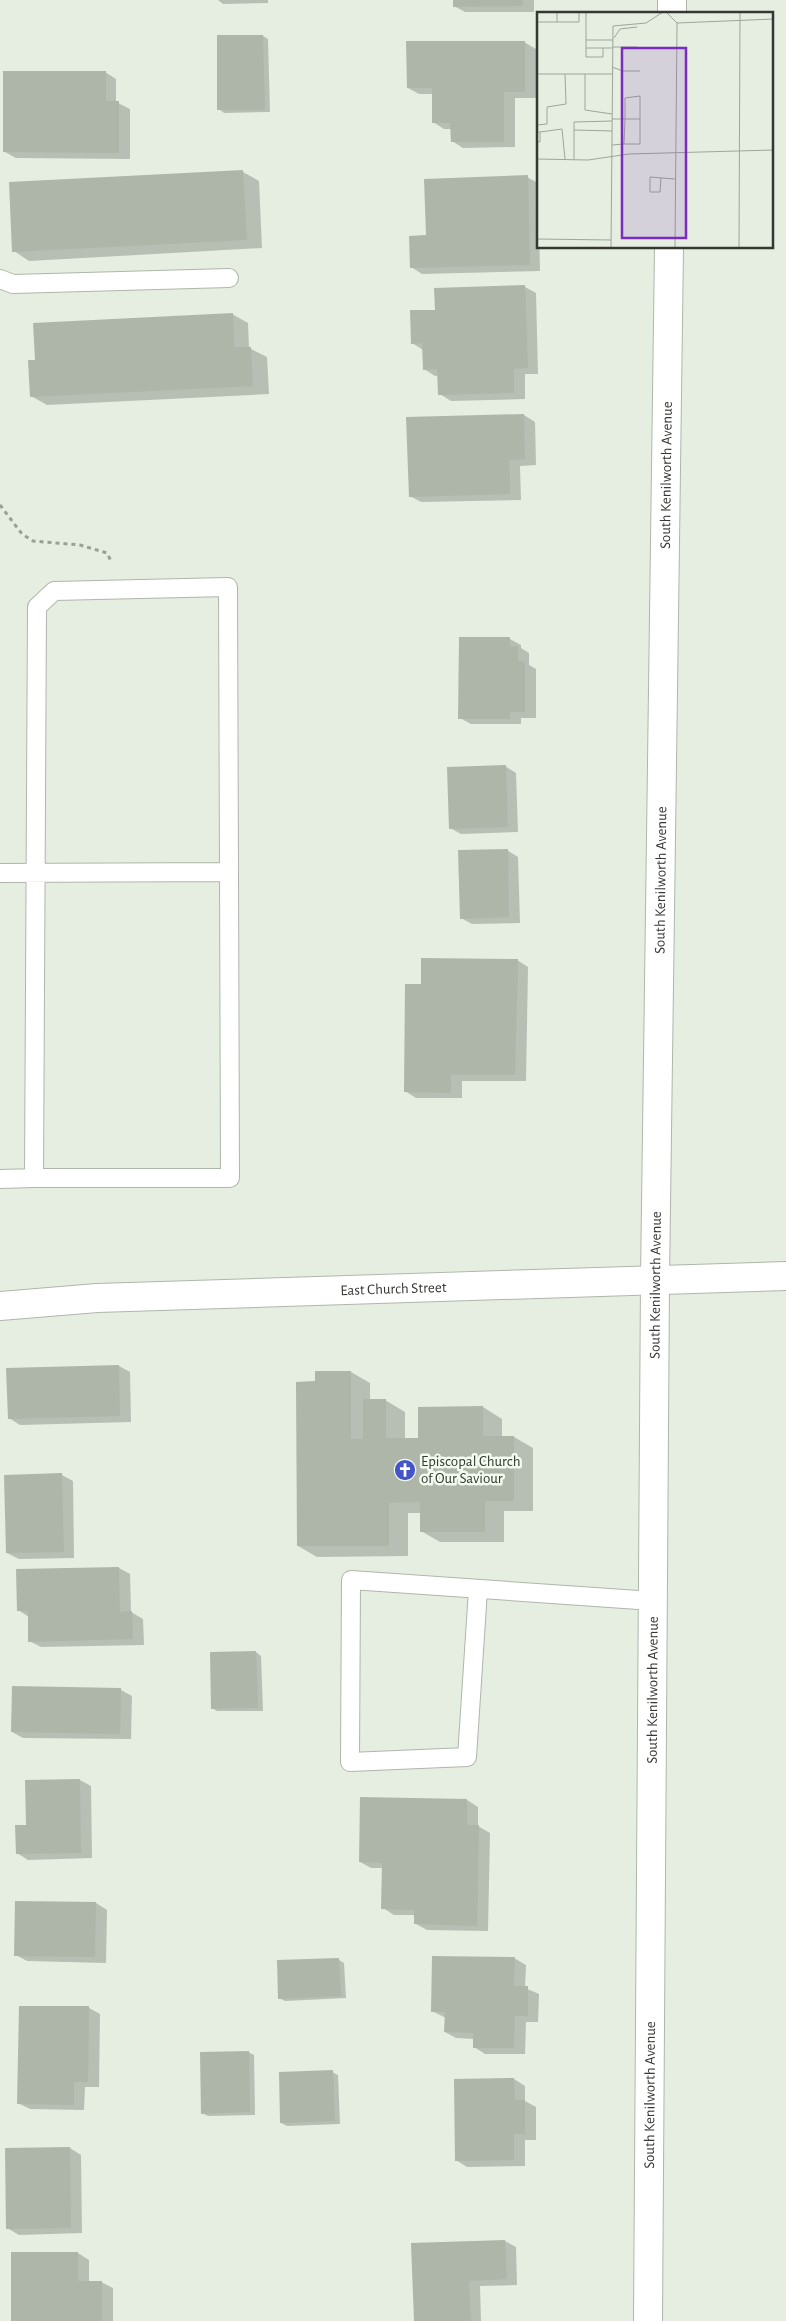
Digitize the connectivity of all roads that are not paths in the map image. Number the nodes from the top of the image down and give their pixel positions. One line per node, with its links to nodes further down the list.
1 (669, 249): 10 (street, South Kenilworth Avenue)
2 (229, 278): 3 (lane)
3 (0, 279)
4 (229, 872): 6 (lane); 6 (lane); 7 (lane)
5 (0, 873): 6 (lane)
6 (37, 873): 7 (lane)
7 (34, 1178): 8 (lane)
8 (0, 1179)
9 (786, 1276): 10 (street, East Church Street)
10 (655, 1280): 11 (street, East Church Street); 13 (street, South Kenilworth Avenue)
11 (0, 1306)
12 (478, 1590): 12 (lane); 13 (lane)
13 (653, 1601): 14 (street, South Kenilworth Avenue)
14 (648, 2321)

